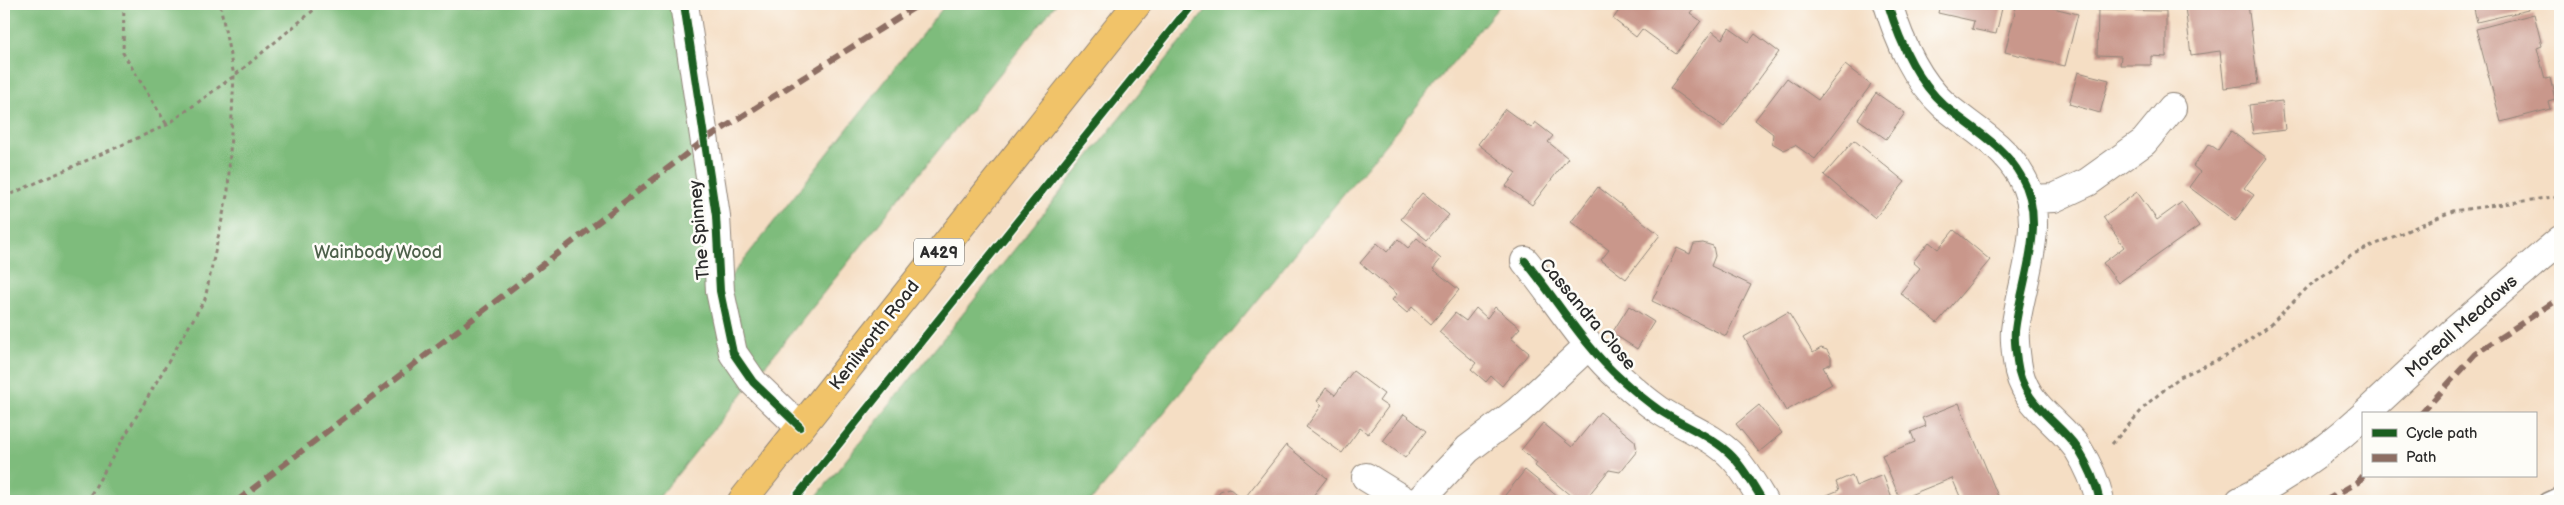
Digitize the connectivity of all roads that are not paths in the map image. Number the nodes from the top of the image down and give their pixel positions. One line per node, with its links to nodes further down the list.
1 (684, 4): 11 (street, The Spinney)
2 (1137, 4): 11 (main road, Kenilworth Road / A429)
3 (1888, 4): 5 (street)
4 (2172, 108): 5 (street)
5 (2030, 199): 18 (street)
6 (2560, 240): 9 (street, Moreall Meadows)
7 (1525, 261): 8 (street, Cassandra Close)
8 (1589, 345): 16 (street, Cassandra Close); 17 (street, Cassandra Close)
9 (2367, 412)
10 (2362, 417): 19 (street, Moreall Meadows)
11 (800, 427): 14 (main road, Kenilworth Road / A429)
12 (1366, 477): 15 (street)
13 (2560, 495): 20 (lane)
14 (742, 501)
15 (1405, 501)
16 (1419, 501)
17 (1763, 501)
18 (2100, 501)
19 (2240, 501)
20 (2547, 501)

